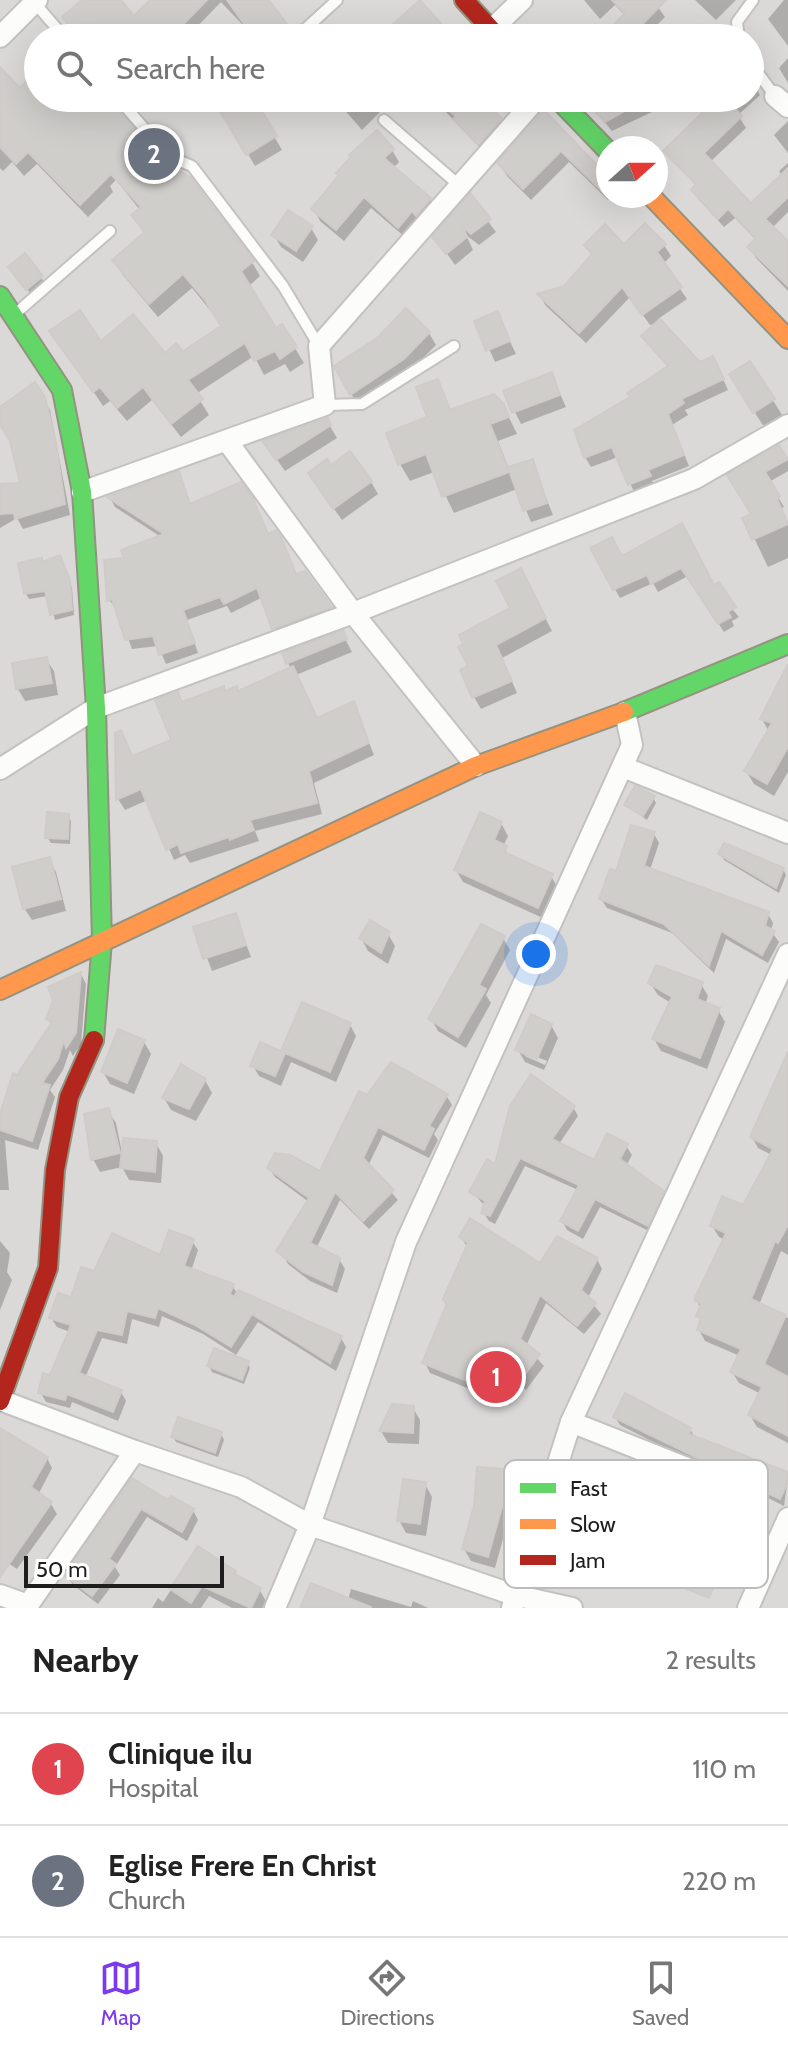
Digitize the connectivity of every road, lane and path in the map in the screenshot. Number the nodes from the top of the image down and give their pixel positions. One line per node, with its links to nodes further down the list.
1 (337, 0): 7 (lane)
2 (464, 0): 8 (street)
3 (522, 0): 9 (street)
4 (753, 0): 10 (lane)
5 (36, 1): 6 (lane); 11 (street)
6 (54, 24)
7 (311, 24)
8 (486, 24)
9 (503, 24)
10 (737, 24)
11 (0, 37)
12 (764, 80): 13 (lane)
13 (782, 102)
14 (130, 112): 25 (lane)
15 (525, 112): 19 (street)
16 (570, 112): 18 (street)
17 (384, 120): 19 (lane)
18 (596, 139)
19 (460, 186): 25 (street)
20 (662, 208): 24 (street)
21 (110, 231): 23 (lane)
22 (0, 296): 23 (street)
23 (7, 320): 30 (street)
24 (788, 339)
25 (319, 346): 27 (street)
26 (454, 346): 27 (lane)
27 (325, 405): 29 (street)
28 (788, 425): 31 (street)
29 (227, 441): 30 (street); 31 (street)
30 (82, 492): 33 (street)
31 (353, 613): 33 (street); 35 (street)
32 (788, 644): 34 (street)
33 (96, 708): 37 (street); 39 (street)
34 (625, 712): 35 (street); 36 (street)
35 (476, 766): 39 (street)
36 (623, 767): 38 (street); 48 (street)
37 (0, 769)
38 (788, 833)
39 (102, 941): 41 (street); 42 (street)
40 (788, 954): 43 (street)
41 (0, 990)
42 (1, 1401): 44 (street)
43 (571, 1422): 45 (street); 46 (street)
44 (135, 1451): 48 (street); 53 (street)
45 (559, 1460)
46 (667, 1460)
47 (788, 1518): 49 (street)
48 (310, 1525): 52 (street); 54 (street)
49 (768, 1563)
50 (757, 1588): 56 (street)
51 (0, 1595): 53 (street)
52 (513, 1602): 55 (street)
53 (27, 1606)
54 (275, 1608)
55 (572, 1608)
56 (748, 1608)

